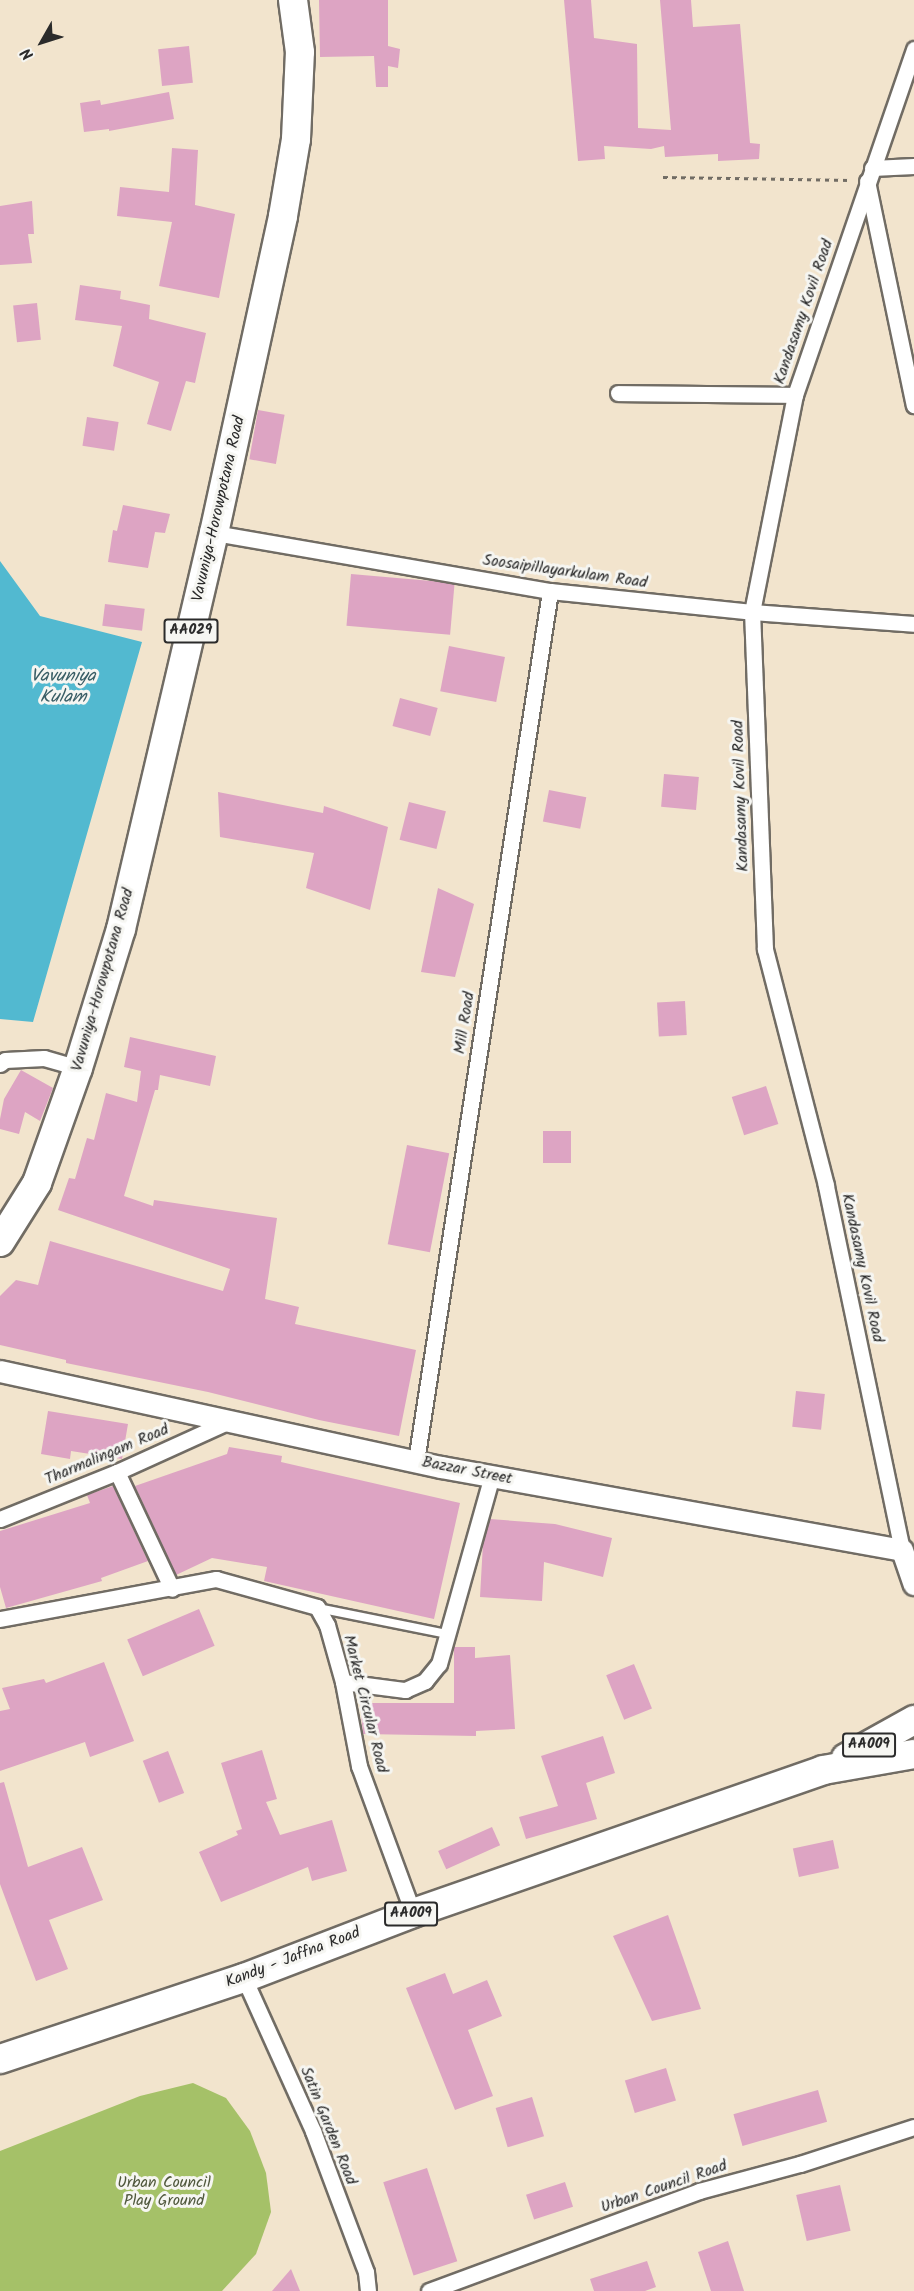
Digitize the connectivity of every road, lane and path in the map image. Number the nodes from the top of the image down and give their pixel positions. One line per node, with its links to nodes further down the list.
1 (293, 0): 9 (highway, Vavuniya-Horowpotana Road / AA029)
2 (914, 49): 4 (street, Kandasamy Kovil Road)
3 (914, 166): 4 (street)
4 (869, 174): 5 (path); 7 (street, Kandasamy Kovil Road); 8 (street)
5 (663, 177)
6 (618, 393): 7 (street)
7 (795, 395): 11 (street, Kandasamy Kovil Road)
8 (914, 405)
9 (214, 533): 10 (street, Soosaipillayarkulam Road); 14 (highway, Vavuniya-Horowpotana Road / AA029)
10 (550, 591): 11 (street, Soosaipillayarkulam Road); 18 (street, Mill Road)
11 (752, 612): 12 (street, Soosaipillayarkulam Road); 22 (street, Kandasamy Kovil Road)
12 (914, 624)
13 (0, 1064): 14 (street)
14 (78, 1068): 15 (highway, Vavuniya-Horowpotana Road / AA029)
15 (0, 1242)
16 (0, 1371): 17 (main road, Bazzar Street)
17 (227, 1422): 18 (main road, Bazzar Street); 19 (street, Tharmalingam Road)
18 (417, 1461): 20 (main road, Bazzar Street)
19 (117, 1472): 21 (street, Tharmalingam Road); 24 (street)
20 (492, 1476): 22 (main road, Bazzar Street); 27 (street)
21 (0, 1520)
22 (902, 1550): 23 (main road)
23 (914, 1584)
24 (172, 1589): 25 (street); 26 (street)
25 (317, 1607): 27 (lane); 28 (street, Market Circular Road)
26 (0, 1619)
27 (447, 1634): 28 (street)
28 (343, 1682): 32 (street, Market Circular Road)
29 (914, 1720): 31 (highway, Kandy - Jaffna Road / AA009)
30 (914, 1754): 31 (highway, Kandy - Jaffna Road / AA009)
31 (823, 1770): 32 (highway, Kandy - Jaffna Road / AA009)
32 (412, 1914): 33 (highway, Kandy - Jaffna Road / AA009)
33 (244, 1978): 34 (highway, Kandy - Jaffna Road / AA009); 36 (street, Satin Garden Road)
34 (0, 2059)
35 (914, 2127): 37 (street, Urban Council Road)
36 (368, 2291)
37 (429, 2291)

